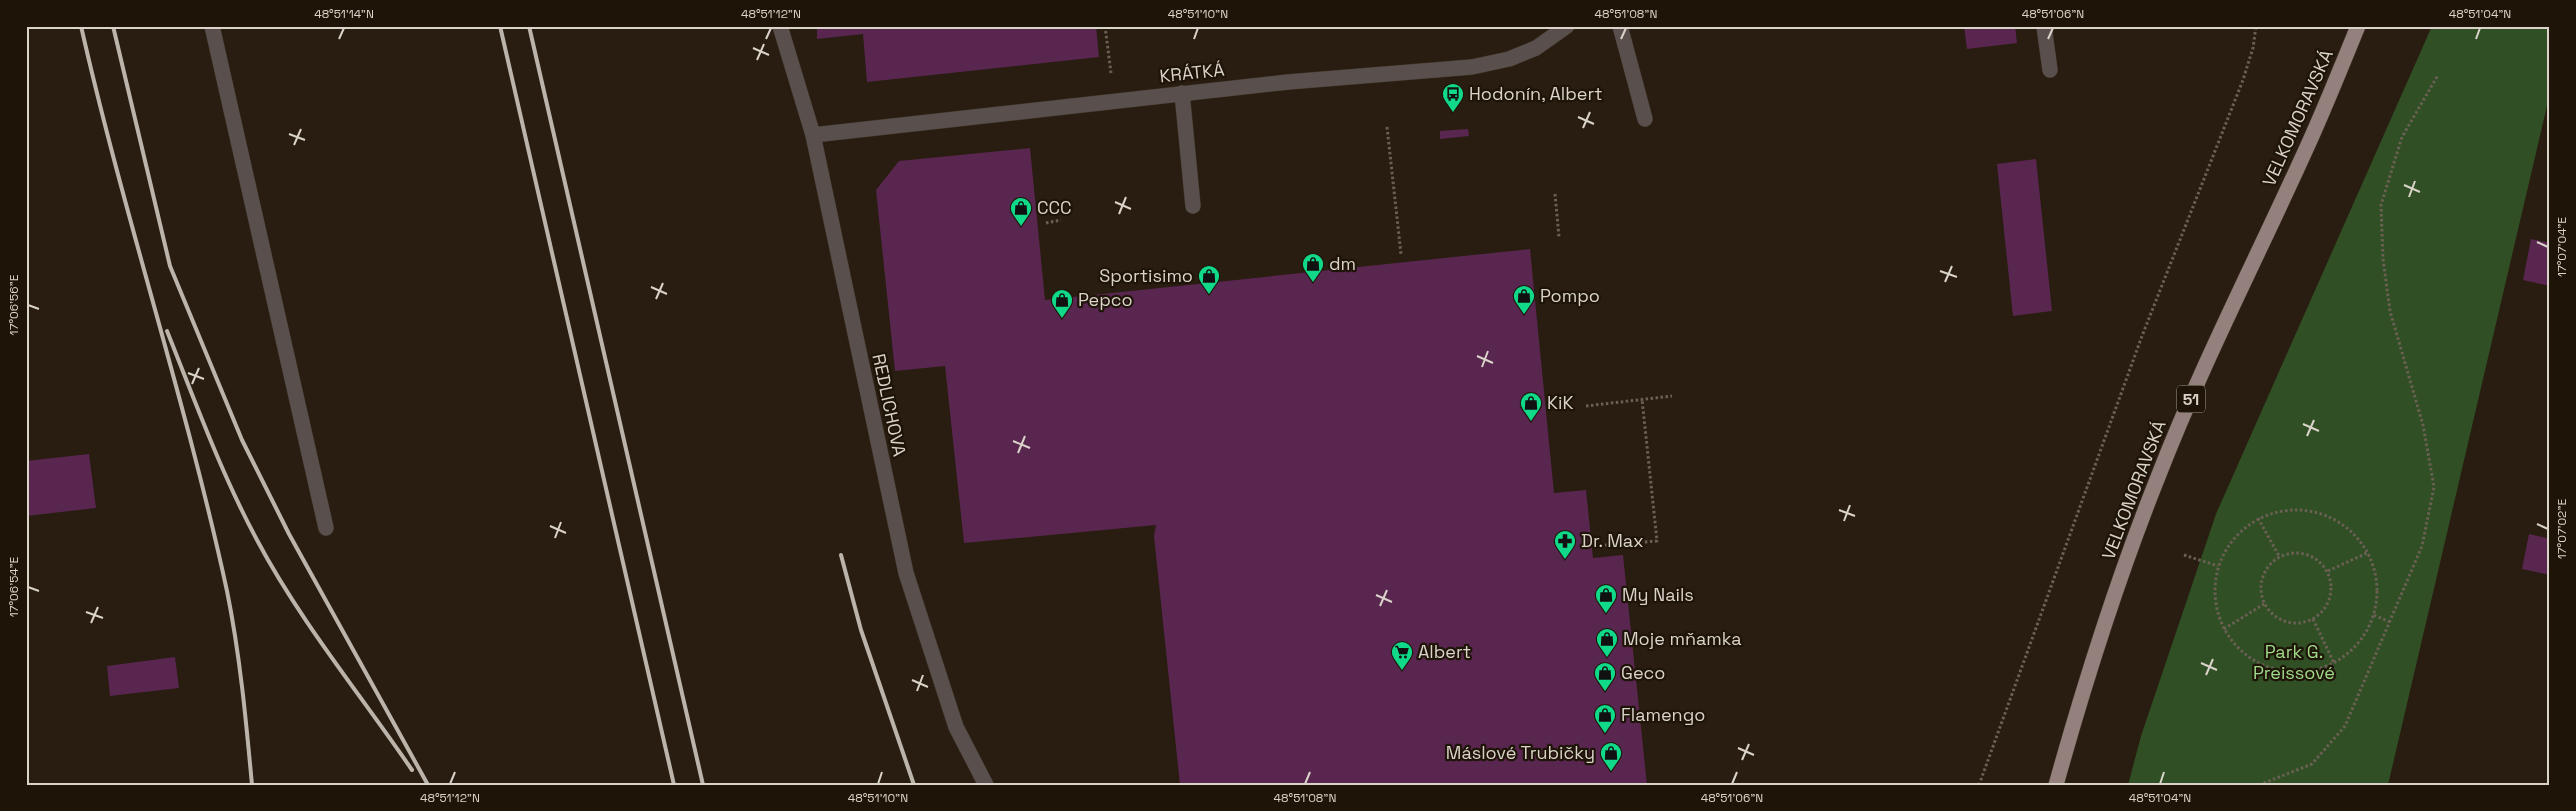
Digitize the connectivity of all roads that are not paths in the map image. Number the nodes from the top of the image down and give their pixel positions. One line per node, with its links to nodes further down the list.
1 (212, 26): 12 (lane)
2 (780, 26): 10 (lane, REDLICHOVA)
3 (1567, 26): 8 (lane, KRÁTKÁ)
4 (1620, 26): 9 (lane)
5 (2044, 26): 7 (lane)
6 (2358, 26): 14 (main road, VELKOMORAVSKÁ / 51)
7 (2050, 70)
8 (1182, 93): 10 (lane, KRÁTKÁ); 11 (lane)
9 (1645, 119)
10 (813, 135): 13 (lane, REDLICHOVA)
11 (1192, 206)
12 (326, 528)
13 (986, 785)
14 (2056, 785)

